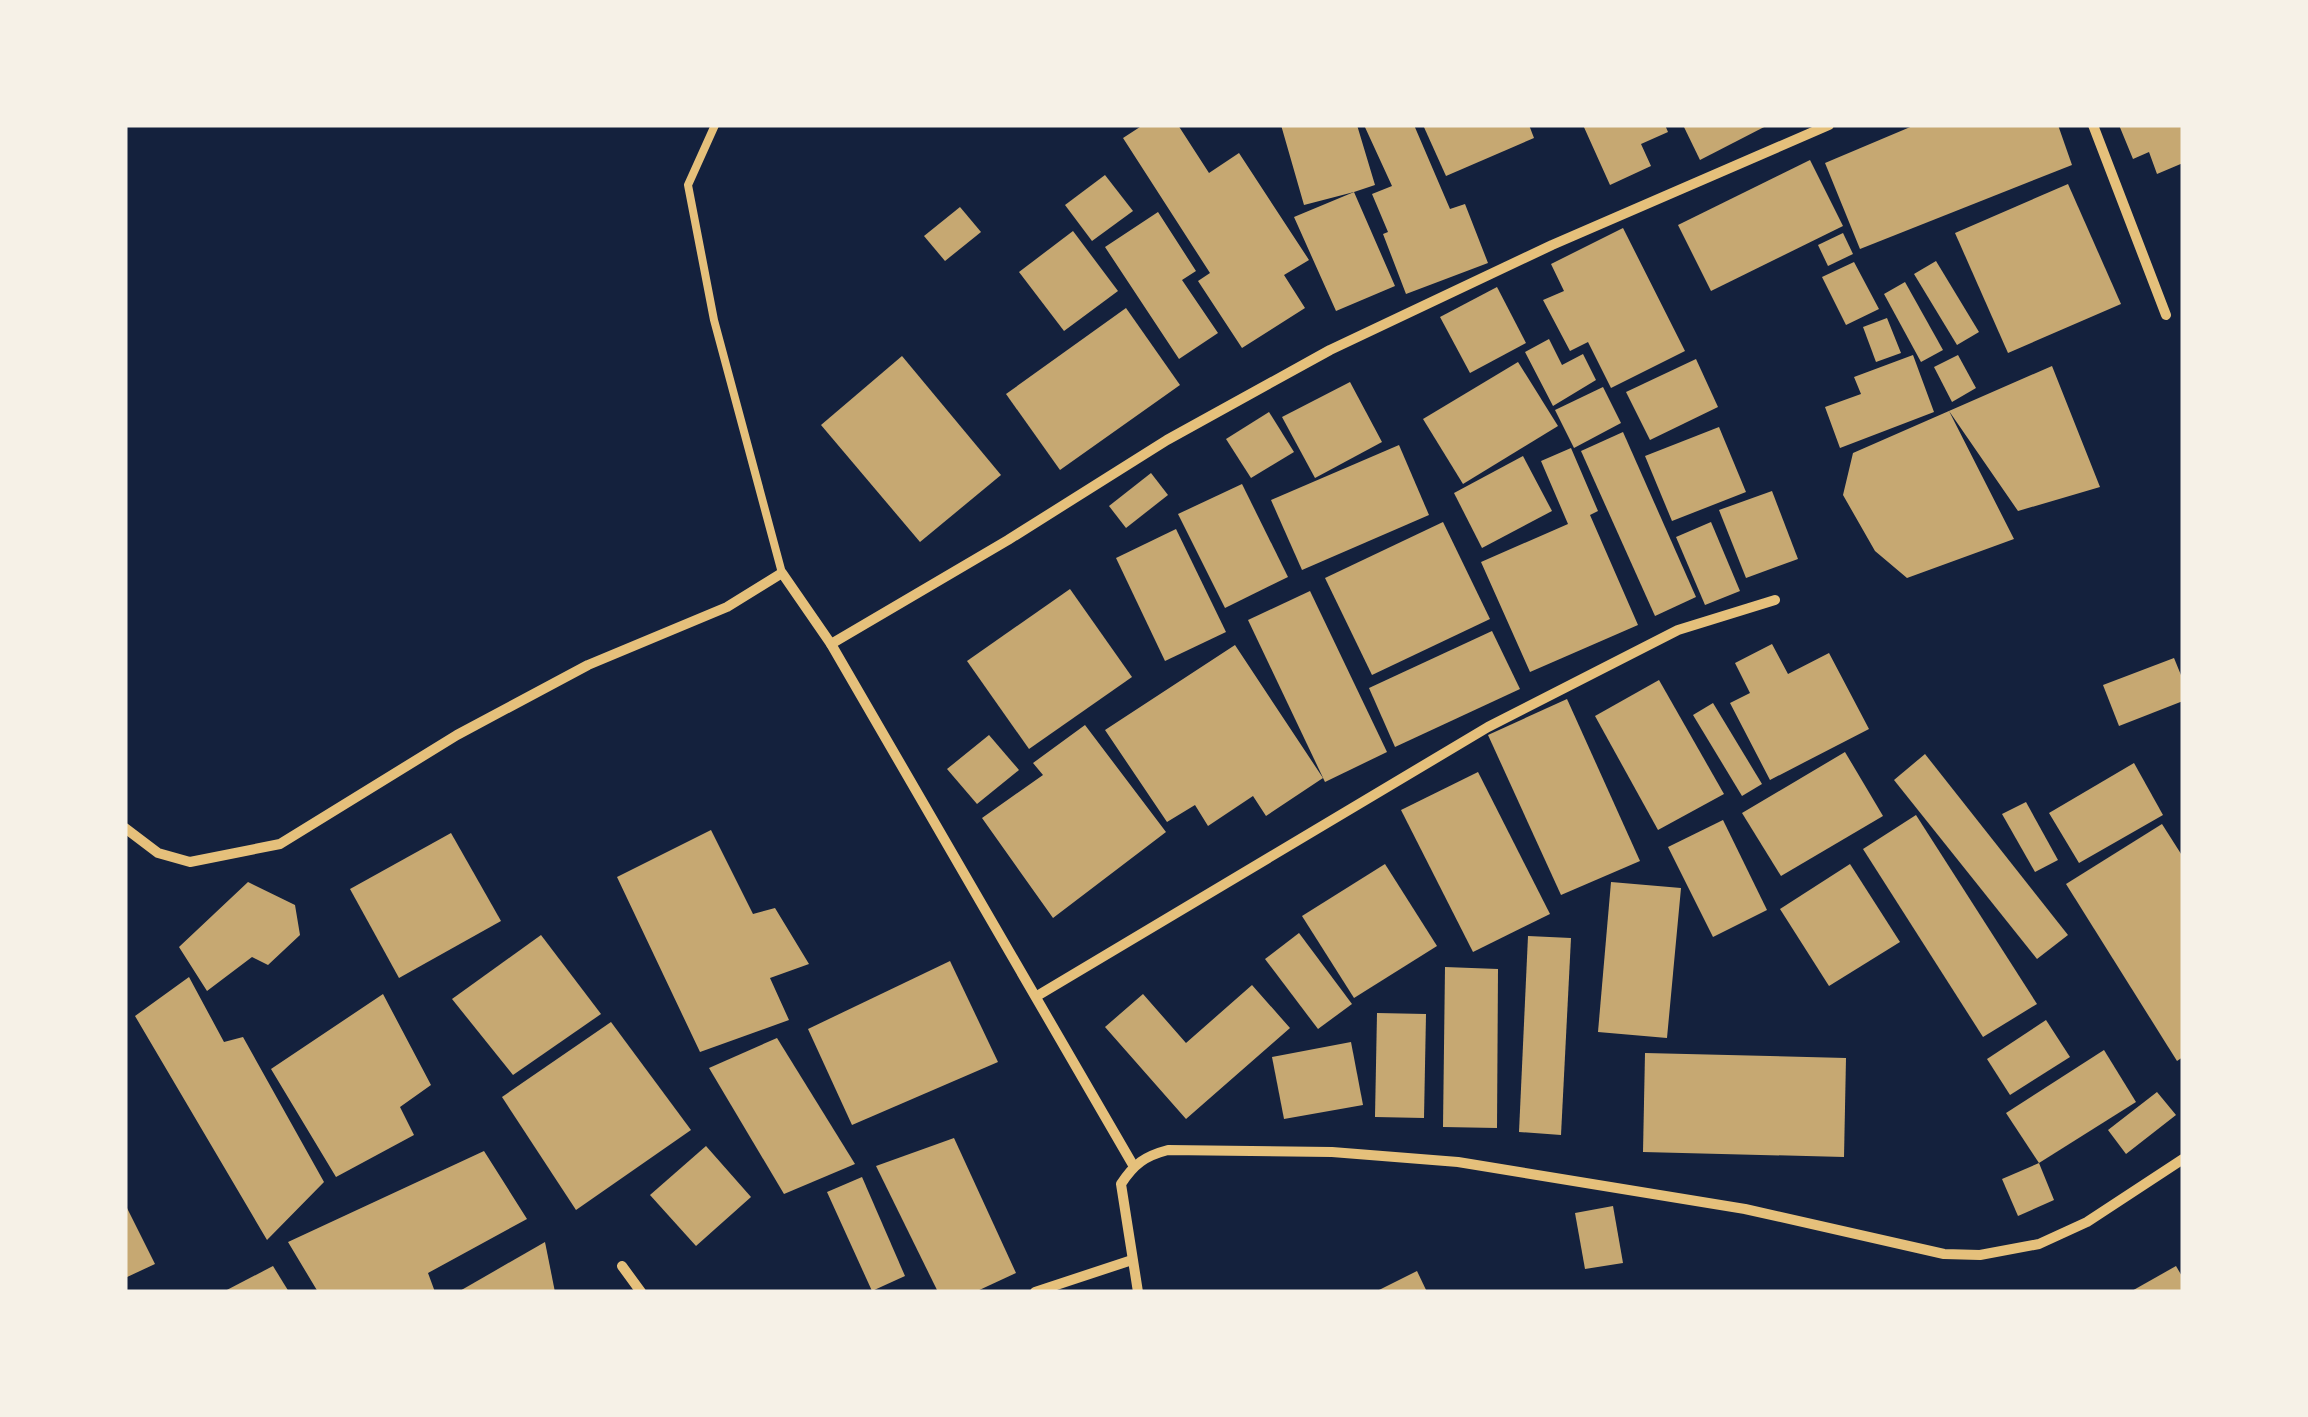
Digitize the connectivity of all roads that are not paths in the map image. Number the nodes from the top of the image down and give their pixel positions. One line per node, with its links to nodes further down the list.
1 (715, 125): 5 (lane)
2 (1830, 125): 7 (street)
3 (2093, 125): 4 (street)
4 (2166, 315)
5 (782, 573): 7 (street); 8 (street)
6 (1774, 600): 9 (street)
7 (831, 644): 9 (street)
8 (125, 828)
9 (1036, 996): 11 (street)
10 (2183, 1159): 11 (street)
11 (1133, 1165): 12 (street)
12 (1132, 1260): 15 (street); 16 (street)
13 (622, 1266): 14 (street)
14 (641, 1292)
15 (1034, 1292)
16 (1138, 1292)

